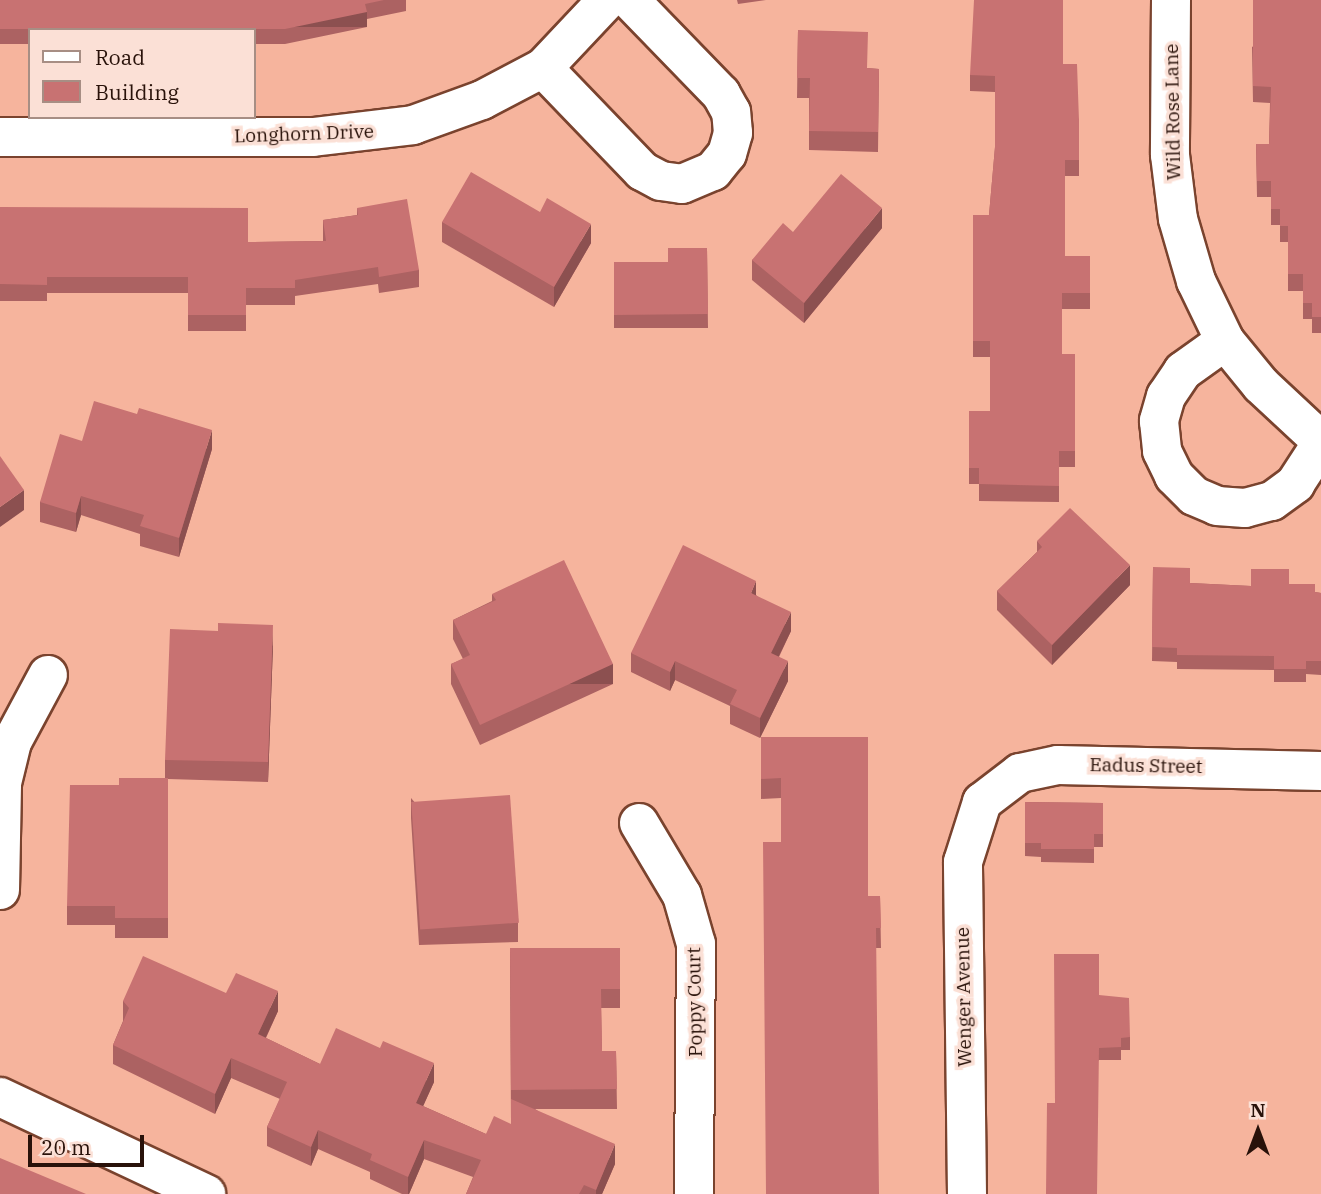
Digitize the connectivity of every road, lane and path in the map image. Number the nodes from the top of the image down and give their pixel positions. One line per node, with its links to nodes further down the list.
1 (607, 0): 4 (street, Longhorn Drive)
2 (630, 0): 4 (street)
3 (1171, 0): 6 (street, Wild Rose Lane)
4 (543, 68): 5 (street, Longhorn Drive)
5 (0, 137)
6 (1225, 341): 7 (street, Wild Rose Lane); 7 (street, Wild Rose Lane)
7 (1321, 442)
8 (48, 675): 12 (street)
9 (1321, 771): 10 (street, Eadus Street)
10 (982, 802): 16 (street, Wenger Avenue)
11 (639, 823): 15 (street, Poppy Court)
12 (0, 890)
13 (0, 1097): 14 (street)
14 (206, 1194)
15 (694, 1194)
16 (967, 1194)

